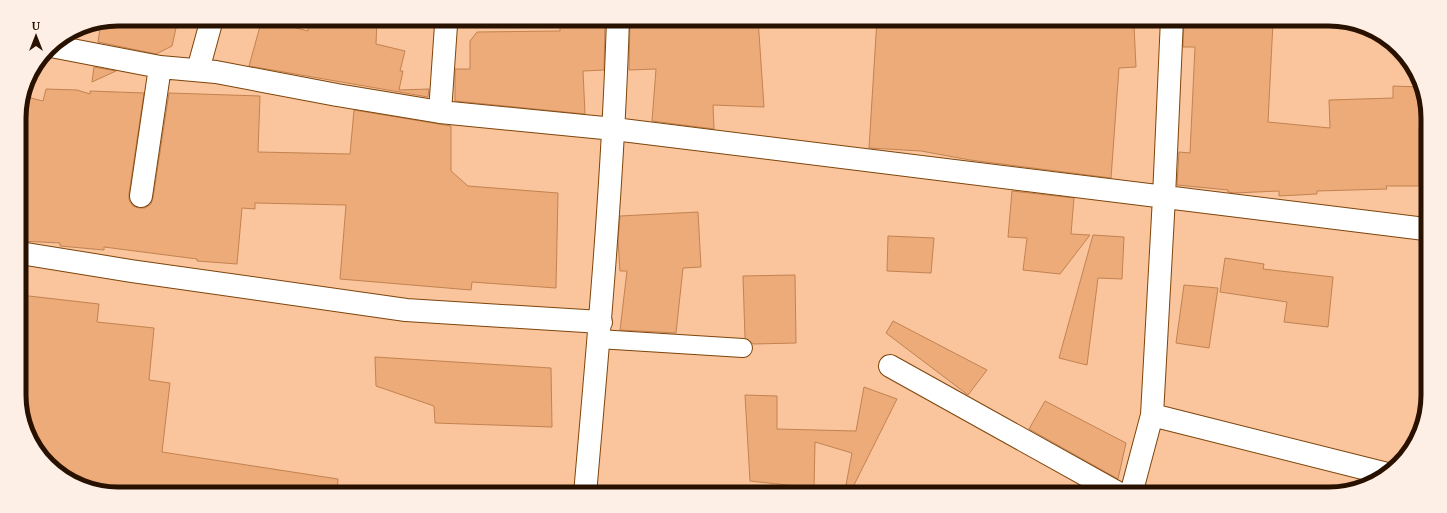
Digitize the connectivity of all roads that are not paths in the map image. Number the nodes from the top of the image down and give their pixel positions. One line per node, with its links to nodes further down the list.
1 (210, 26): 7 (street)
2 (446, 26): 8 (street)
3 (618, 26): 9 (street)
4 (1172, 26): 11 (street)
5 (59, 48): 6 (street)
6 (160, 67): 7 (street); 10 (street)
7 (198, 70): 8 (street)
8 (440, 112): 9 (street)
9 (614, 129): 11 (street); 14 (street)
10 (141, 196)
11 (1164, 197): 12 (street); 17 (street)
12 (1421, 228)
13 (26, 254): 14 (street)
14 (599, 330): 15 (lane); 19 (street)
15 (743, 348)
16 (890, 366): 20 (street)
17 (1152, 415): 18 (street); 21 (street)
18 (1379, 472)
19 (586, 487)
20 (1107, 487)
21 (1133, 487)

